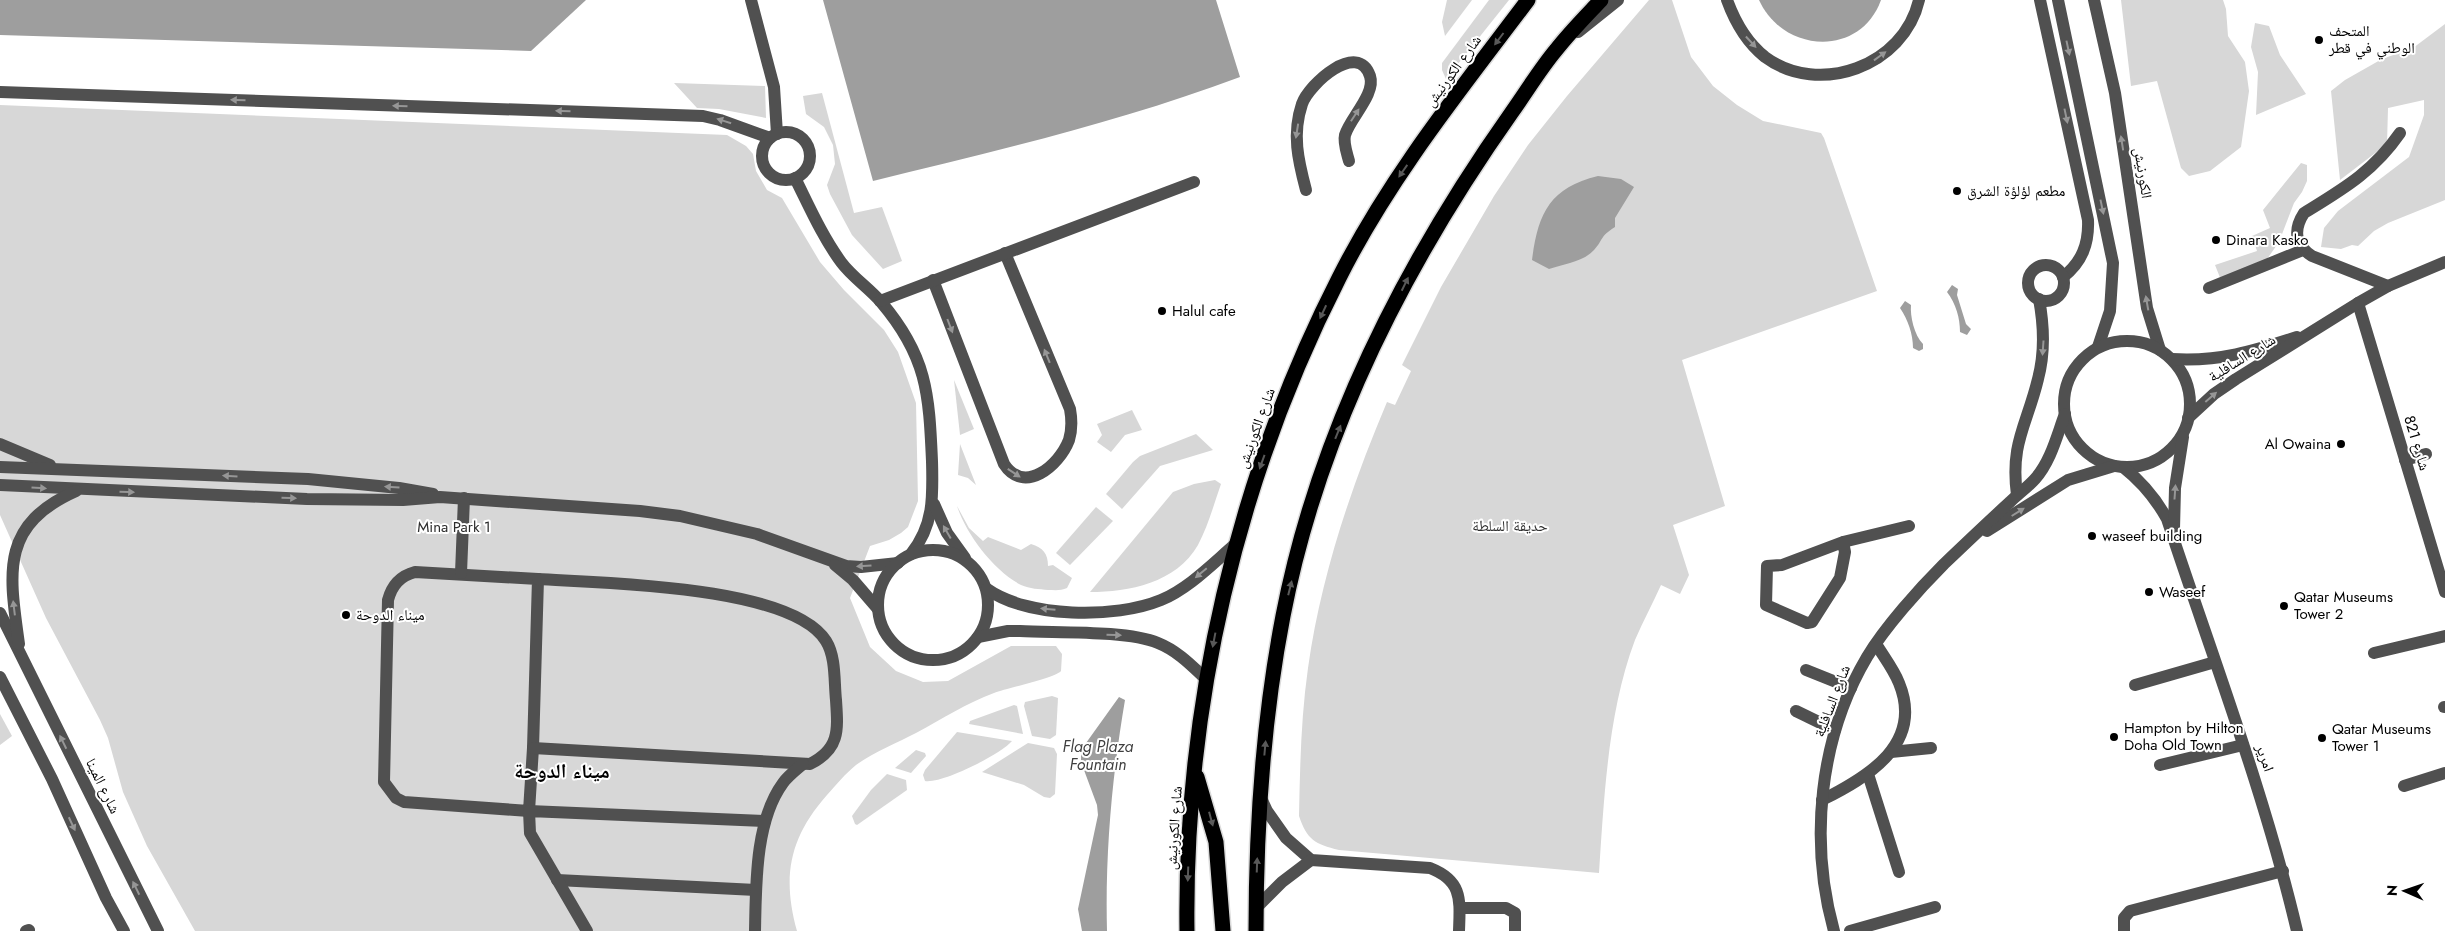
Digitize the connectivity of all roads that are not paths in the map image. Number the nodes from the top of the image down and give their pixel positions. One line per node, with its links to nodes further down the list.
1 (751, 0): 13 (street)
2 (1528, 0): 49 (highway, شارع الكورنيش, one-way to 49)
3 (1600, 0): 10 (highway)
4 (1618, 0): 10 (street)
5 (1727, 0): 6 (street, one-way to 6)
6 (1919, 0)
7 (2040, 0): 21 (street, one-way to 21)
8 (2058, 0): 29 (street, one-way to 29)
9 (2094, 0): 30 (street, الكورنيش, one-way to 9)
10 (1556, 49): 85 (highway, one-way to 10)
11 (0, 92): 13 (street, one-way to 11)
12 (2400, 133): 18 (street)
13 (774, 136): 15 (street); 15 (street)
14 (1349, 161): 17 (street, one-way to 17)
15 (795, 178): 26 (street)
16 (1194, 182): 19 (street)
17 (1306, 190)
18 (2303, 250): 23 (street); 24 (street)
19 (1005, 253): 22 (street); 22 (street, one-way to 19)
20 (2445, 262): 23 (street, شارع السافلية)
21 (2063, 277): 25 (street); 25 (street)
22 (933, 280): 26 (street)
23 (2388, 286): 27 (street, شارع السافلية)
24 (2209, 288)
25 (2039, 299): 43 (street, one-way to 43)
26 (880, 301): 46 (street)
27 (2358, 303): 28 (street, شارع السافلية); 37 (street, شارع 821)
28 (2316, 331): 31 (street, شارع السافلية); 33 (street, شارع السافلية, one-way to 28)
29 (2098, 347): 30 (street); 32 (street)
30 (2160, 350): 31 (street)
31 (2172, 359): 33 (street)
32 (2065, 414): 38 (street); 43 (street, شارع السافلية)
33 (2188, 418): 34 (street)
34 (2184, 432): 38 (street); 48 (street, امرير, one-way to 34)
35 (0, 444): 40 (street)
36 (2426, 454): 37 (street)
37 (2405, 460): 59 (street, شارع 821)
38 (2118, 466): 48 (street, امرير); 51 (street, شارع السافلية, one-way to 38)
39 (0, 467): 40 (street)
40 (54, 467): 44 (street, one-way to 40)
41 (0, 485): 42 (street, one-way to 42)
42 (78, 490): 44 (street, one-way to 44); 66 (street, one-way to 42)
43 (2017, 495): 51 (street, شارع السافلية)
44 (440, 497): 45 (street)
45 (464, 498): 54 (street); 56 (street)
46 (933, 502): 52 (street); 53 (street, one-way to 46)
47 (1909, 526): 50 (street)
48 (2174, 541): 67 (street, امرير)
49 (1238, 542): 58 (street, one-way to 58); 70 (highway, شارع الكورنيش, one-way to 70)
50 (1843, 542): 50 (street)
51 (1962, 547): 64 (street, شارع السافلية)
52 (911, 554): 53 (street); 55 (street)
53 (966, 560): 58 (street)
54 (831, 562): 55 (street, one-way to 54); 60 (street)
55 (898, 563): 60 (street)
56 (461, 573): 57 (street); 87 (street)
57 (538, 579): 76 (street); 79 (street)
58 (987, 590): 63 (street)
59 (2445, 592)
60 (878, 609): 63 (street)
61 (0, 613): 66 (street, شارع المينا)
62 (2445, 636): 65 (street)
63 (978, 637): 70 (street, one-way to 70)
64 (1876, 644): 72 (street, شارع السافلية); 78 (street)
65 (2374, 653)
66 (20, 656): 98 (street, شارع المينا, one-way to 66)
67 (2215, 662): 71 (street); 75 (street, امرير)
68 (1806, 670): 72 (street)
69 (0, 677): 97 (street, one-way to 97)
70 (1207, 680): 81 (highway, شارع الكورنيش)
71 (2135, 685)
72 (1851, 688): 74 (street, شارع السافلية)
73 (1796, 711): 74 (street)
74 (1835, 730): 86 (street, شارع السافلية)
75 (2243, 745): 80 (street); 91 (street, امرير)
76 (533, 748): 79 (street); 87 (street)
77 (1931, 748): 78 (street)
78 (1891, 752): 82 (street)
79 (803, 764): 88 (street)
80 (2160, 765)
81 (1196, 773): 101 (highway, شارع الكورنيش, one-way to 101); 102 (highway, one-way to 102)
82 (1868, 774): 86 (street); 90 (street)
83 (2445, 774): 84 (street)
84 (2404, 786)
85 (1260, 796): 89 (street); 95 (highway, one-way to 85)
86 (1822, 800): 106 (street, شارع السافلية)
87 (528, 811): 88 (street); 92 (street)
88 (765, 821): 93 (street)
89 (1311, 860): 95 (street); 96 (street)
90 (1899, 872)
91 (2283, 872): 108 (street); 109 (street, امرير)
92 (557, 880): 93 (street); 99 (street)
93 (756, 890): 100 (street)
94 (1935, 907): 107 (street)
95 (1256, 908): 103 (highway)
96 (1460, 908): 104 (street); 105 (street)
97 (124, 931)
98 (158, 931)
99 (587, 931)
100 (755, 931)
101 (1187, 931)
102 (1223, 931)
103 (1256, 931)
104 (1459, 931)
105 (1514, 931)
106 (1834, 931)
107 (1850, 931)
108 (2124, 931)
109 (2296, 931)

